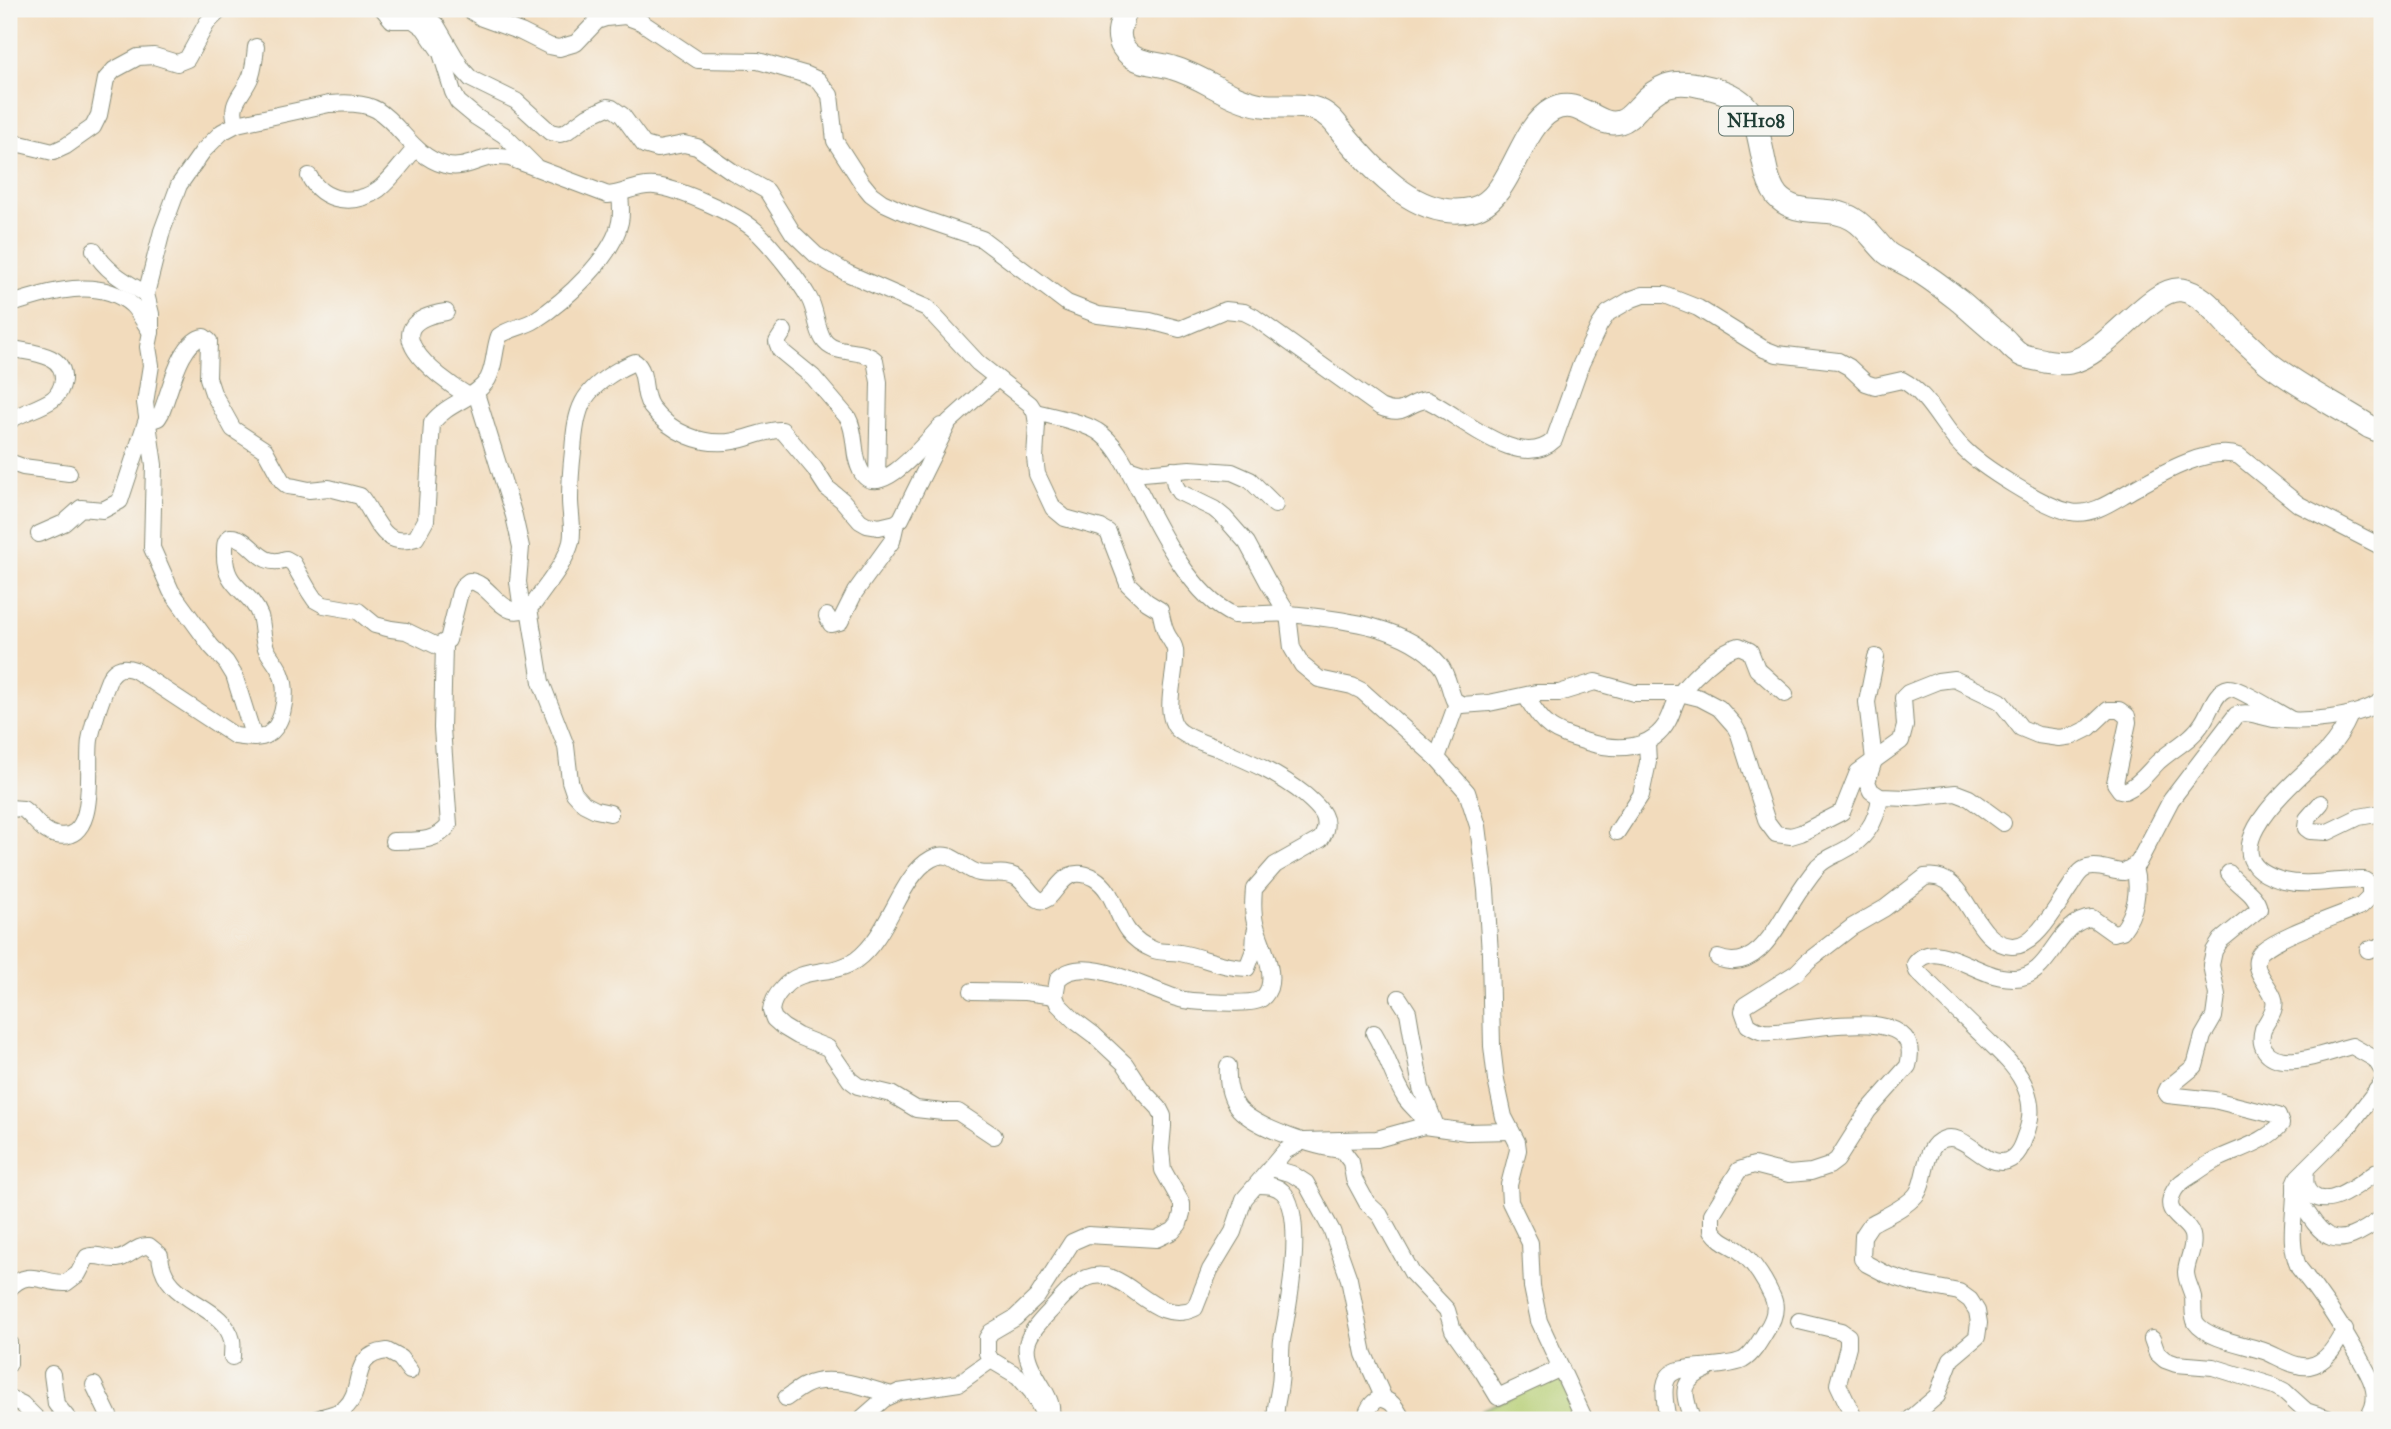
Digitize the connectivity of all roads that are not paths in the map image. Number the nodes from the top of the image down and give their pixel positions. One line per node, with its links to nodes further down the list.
1 (221, 9): 8 (street)
2 (383, 9): 10 (street)
3 (418, 9): 20 (street)
4 (468, 9): 35 (street)
5 (1126, 9): 26 (highway, NH108)
6 (256, 47): 7 (street)
7 (237, 124): 9 (street); 14 (street)
8 (9, 147)
9 (416, 148): 10 (street); 11 (street)
10 (538, 169): 12 (street)
11 (309, 176)
12 (620, 195): 21 (street); 31 (street)
13 (94, 250): 14 (street)
14 (146, 293): 18 (street)
15 (9, 305): 18 (street)
16 (446, 312): 21 (street)
17 (783, 331): 31 (street)
18 (151, 332): 24 (street)
19 (9, 348): 23 (street)
20 (997, 379): 22 (street); 25 (street)
21 (471, 394): 24 (street); 36 (street)
22 (1035, 412): 28 (street); 62 (street)
23 (9, 421)
24 (146, 422): 34 (street); 48 (street)
25 (950, 422): 31 (street); 33 (street)
26 (2382, 432)
27 (9, 462): 30 (street)
28 (1128, 468): 29 (street); 37 (street)
29 (1172, 470): 32 (street); 37 (street)
30 (69, 473)
31 (877, 480)
32 (1275, 505)
33 (896, 523): 36 (street); 38 (street)
34 (39, 534)
35 (2382, 547)
36 (525, 609): 39 (street); 55 (street)
37 (1288, 614): 45 (street); 50 (street)
38 (827, 616)
39 (444, 645): 48 (street); 59 (street)
40 (1876, 657): 51 (street)
41 (1680, 693): 42 (street); 43 (street); 49 (street); 51 (street)
42 (1785, 694)
43 (1526, 696): 45 (street); 49 (street)
44 (2382, 701): 46 (street)
45 (1457, 703): 50 (street)
46 (2350, 715): 47 (street); 68 (street)
47 (2292, 720): 51 (street); 60 (street)
48 (254, 738): 54 (street)
49 (1647, 744): 58 (street)
50 (1437, 758): 72 (street)
51 (1874, 760): 52 (street)
52 (1880, 797): 57 (street); 63 (street)
53 (2321, 803): 56 (street)
54 (9, 808)
55 (610, 813)
56 (2382, 813)
57 (2004, 823)
58 (1617, 832)
59 (393, 841)
60 (2134, 867): 89 (street); 111 (street)
61 (2229, 873): 83 (street)
62 (1255, 923): 65 (street); 73 (street)
63 (1718, 958)
64 (972, 991): 65 (street)
65 (1055, 996): 87 (street)
66 (1399, 998): 71 (street)
67 (1374, 1033): 71 (street)
68 (2380, 1064)
69 (1228, 1066): 74 (street)
70 (2382, 1083): 76 (street)
71 (1430, 1126): 72 (street); 74 (street)
72 (1511, 1131): 90 (street)
73 (994, 1136)
74 (1304, 1141): 75 (street); 90 (street)
75 (1272, 1168): 78 (street); 97 (street)
76 (2306, 1169): 77 (street); 79 (street)
77 (2382, 1169)
78 (1258, 1185): 103 (street); 104 (street)
79 (2295, 1194): 80 (street); 83 (street)
80 (2382, 1219)
81 (9, 1289): 86 (street)
82 (1799, 1321): 110 (street)
83 (2344, 1329): 113 (street)
84 (2152, 1339): 112 (street)
85 (9, 1343): 88 (street)
86 (232, 1357)
87 (991, 1360): 94 (street); 103 (street)
88 (9, 1364)
89 (1713, 1366): 108 (street); 109 (street)
90 (1561, 1368): 107 (street)
91 (410, 1371): 101 (street)
92 (52, 1374): 99 (street)
93 (94, 1385): 100 (street)
94 (891, 1395): 96 (street); 102 (street)
95 (9, 1398): 98 (street)
96 (786, 1398)
97 (1384, 1399): 105 (street); 106 (street)
98 (38, 1420)
99 (69, 1420)
100 (111, 1420)
101 (315, 1420)
102 (860, 1420)
103 (1049, 1420)
104 (1276, 1420)
105 (1365, 1420)
106 (1403, 1420)
107 (1585, 1420)
108 (1668, 1420)
109 (1692, 1420)
110 (1855, 1420)
111 (1909, 1420)
112 (2333, 1420)
113 (2365, 1420)

